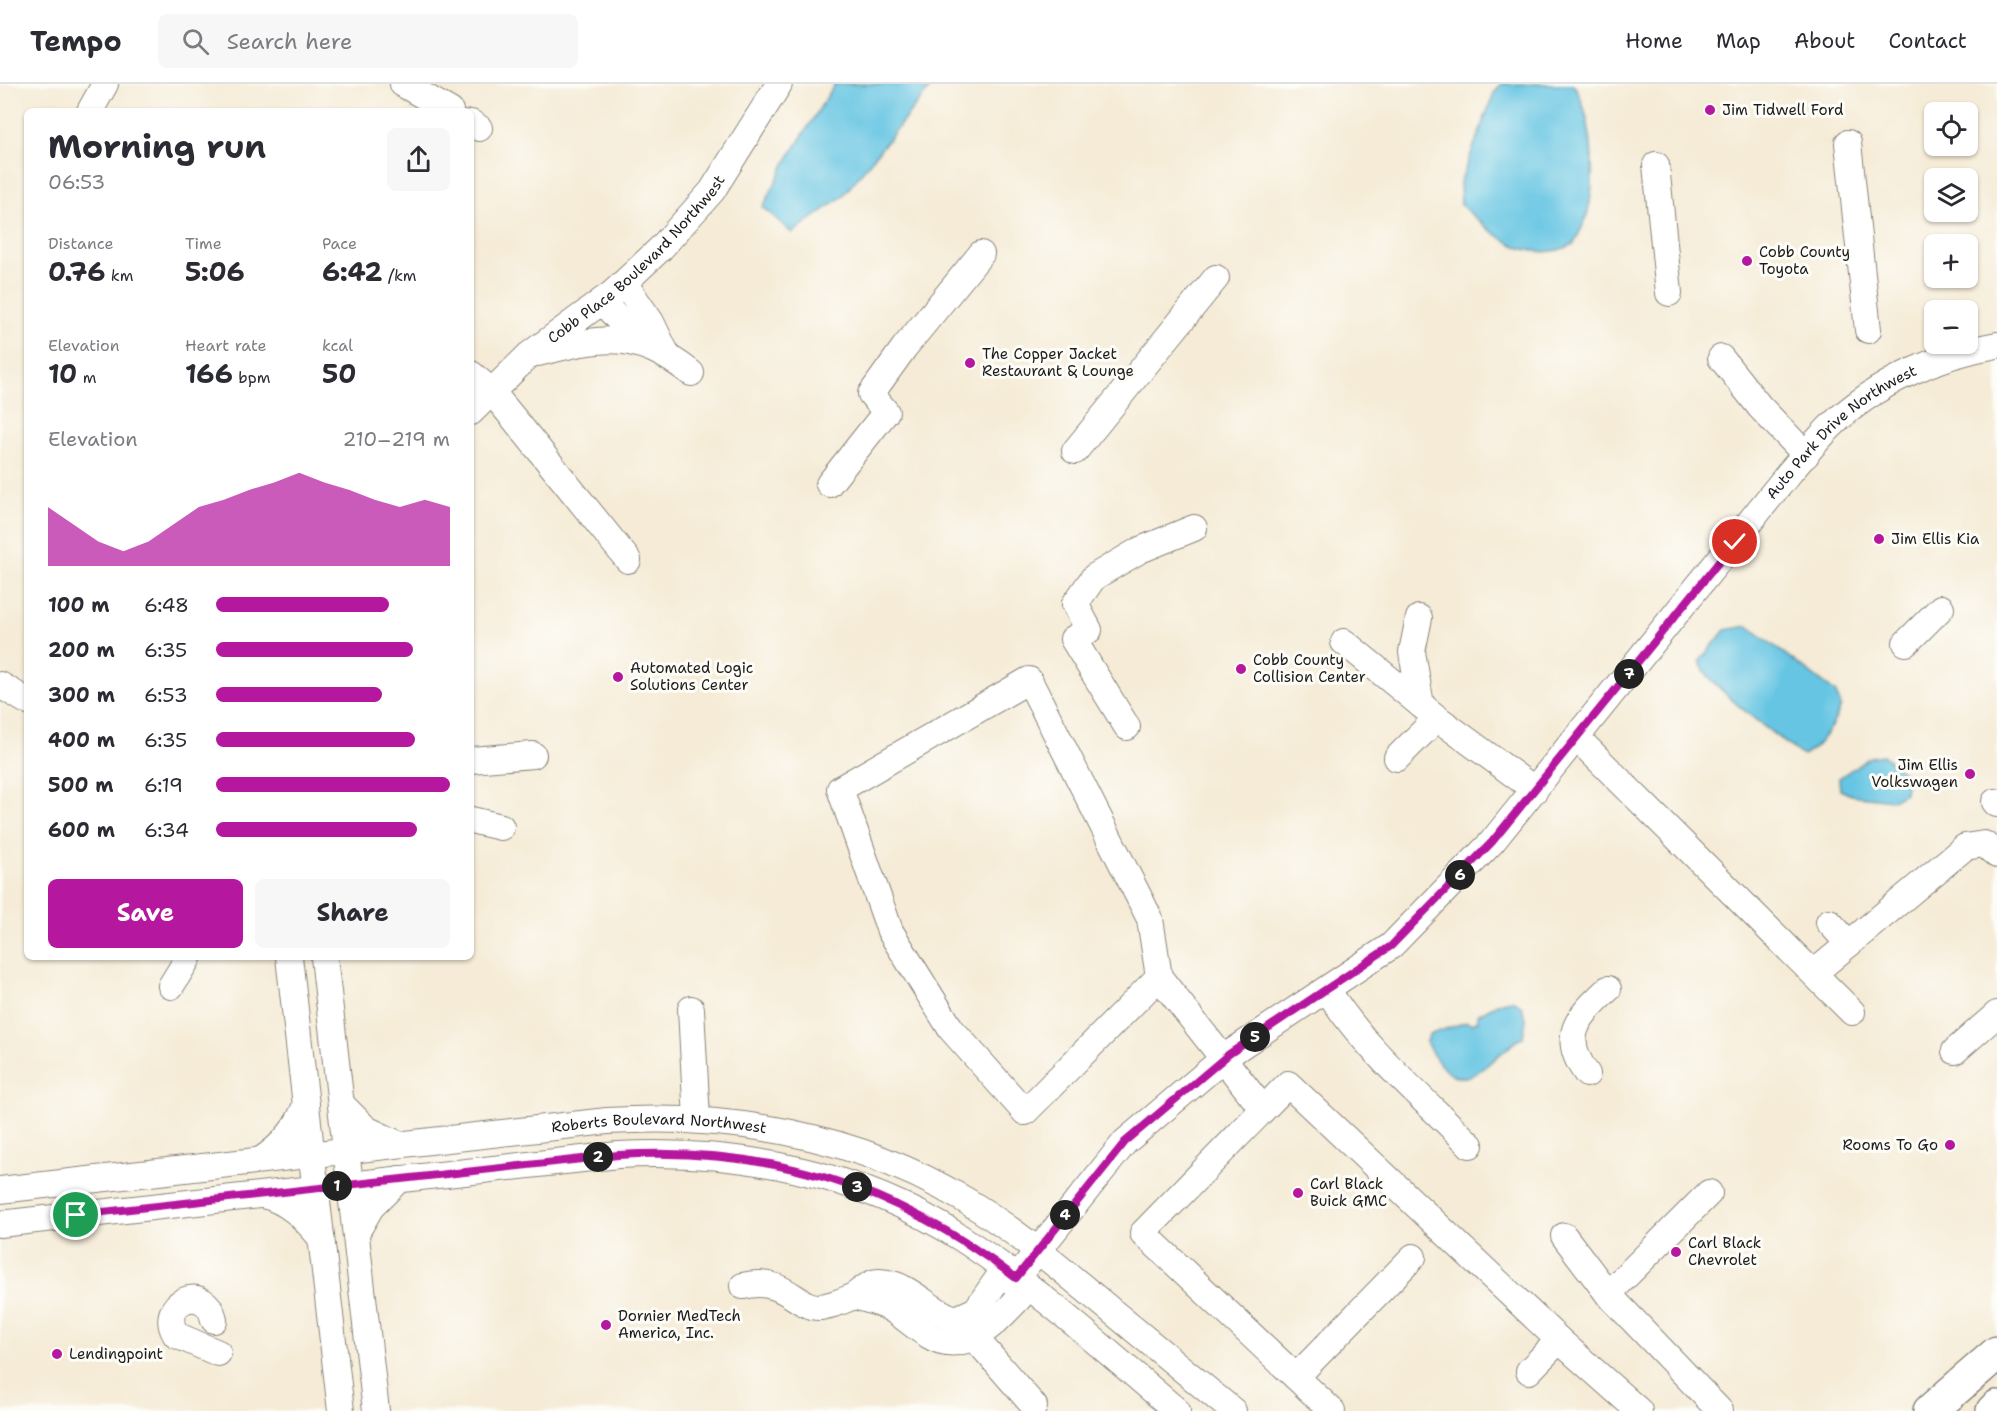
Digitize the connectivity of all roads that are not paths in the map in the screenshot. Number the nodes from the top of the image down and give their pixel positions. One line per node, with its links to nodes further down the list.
1 (105, 84): 4 (street)
2 (403, 84): 5 (street)
3 (779, 84): 10 (street, Cobb Place Boulevard Northwest)
4 (92, 108)
5 (445, 108)
6 (1848, 143): 13 (street)
7 (1656, 165): 11 (street)
8 (981, 254): 25 (street)
9 (1216, 278): 23 (street)
10 (624, 283): 12 (street, Cobb Place Boulevard Northwest); 16 (street)
11 (1669, 294)
12 (602, 301): 14 (street); 17 (street, Cobb Place Boulevard Northwest)
13 (1868, 330)
14 (640, 344): 16 (street); 17 (street)
15 (1997, 345): 24 (street, Auto Park Drive Northwest)
16 (667, 355): 19 (street)
17 (529, 356): 21 (street, Cobb Place Boulevard Northwest)
18 (1721, 358): 24 (street)
19 (691, 373)
20 (474, 377): 21 (street)
21 (491, 391): 22 (street, Cobb Place Boulevard Northwest); 27 (street)
22 (474, 409)
23 (1075, 451)
24 (1806, 455): 36 (street, Auto Park Drive Northwest)
25 (830, 484)
26 (1194, 528): 35 (street)
27 (628, 560)
28 (1941, 608): 31 (street)
29 (1419, 618): 34 (street)
30 (1344, 642): 34 (street)
31 (1906, 643)
32 (0, 685): 33 (street)
33 (24, 699)
34 (1429, 712): 38 (street); 40 (street)
35 (1127, 727)
36 (1578, 739): 40 (street, Auto Park Drive Northwest); 49 (street)
37 (533, 755): 39 (street)
38 (1397, 758)
39 (474, 760)
40 (1535, 790): 52 (street, Auto Park Drive Northwest)
41 (474, 821): 42 (street)
42 (501, 826)
43 (1997, 855): 45 (street)
44 (1828, 922): 45 (street)
45 (1849, 944): 49 (street)
46 (187, 960): 51 (street)
47 (289, 960): 60 (street)
48 (324, 960): 61 (street)
49 (1814, 973): 55 (street)
50 (1159, 977): 50 (street); 58 (street)
51 (171, 986)
52 (1327, 989): 58 (street, Auto Park Drive Northwest); 65 (street)
53 (1608, 989): 59 (street)
54 (691, 1009): 63 (street)
55 (1852, 1012)
56 (1997, 1014): 57 (street)
57 (1954, 1051)
58 (1223, 1059): 62 (street); 79 (street, Auto Park Drive Northwest)
59 (1587, 1074)
60 (306, 1104): 67 (street); 68 (street)
61 (341, 1104): 64 (street); 66 (street)
62 (1262, 1108): 86 (street); 90 (street)
63 (697, 1120): 64 (street, Roberts Boulevard Northwest); 79 (street, Roberts Boulevard Northwest)
64 (399, 1144): 66 (street, Roberts Boulevard Northwest)
65 (1470, 1145)
66 (346, 1150): 67 (street, Roberts Boulevard Northwest); 70 (street)
67 (312, 1154): 68 (street, Roberts Boulevard Northwest); 71 (street)
68 (261, 1160): 72 (street, Roberts Boulevard Northwest)
69 (399, 1179): 70 (street, Roberts Boulevard Northwest); 76 (street); 81 (street, Roberts Boulevard Northwest)
70 (350, 1185): 71 (street, Roberts Boulevard Northwest); 76 (street)
71 (315, 1189): 74 (street, Roberts Boulevard Northwest); 78 (street)
72 (0, 1190)
73 (1709, 1193): 83 (street)
74 (262, 1195): 75 (street, Roberts Boulevard Northwest); 78 (street)
75 (0, 1224)
76 (356, 1233): 95 (street)
77 (1564, 1236): 83 (street)
78 (321, 1238): 94 (street)
79 (1038, 1250): 81 (street, Auto Park Drive Northwest); 97 (street, Roberts Boulevard Northwest)
80 (1413, 1257): 90 (street)
81 (1016, 1278): 85 (street); 96 (street, Roberts Boulevard Northwest)
82 (743, 1286): 85 (street)
83 (1608, 1294): 91 (street)
84 (214, 1320): 87 (street)
85 (969, 1327): 92 (street)
86 (1559, 1340): 89 (street); 99 (street)
87 (218, 1353)
88 (1997, 1353): 101 (highway)
89 (1529, 1371)
90 (1296, 1377): 98 (street)
91 (1697, 1399): 100 (street)
92 (1034, 1406)
93 (1997, 1407): 102 (highway)
94 (341, 1411)
95 (376, 1411)
96 (1177, 1411)
97 (1233, 1411)
98 (1332, 1411)
99 (1639, 1411)
100 (1720, 1411)
101 (1930, 1411)
102 (1993, 1411)

